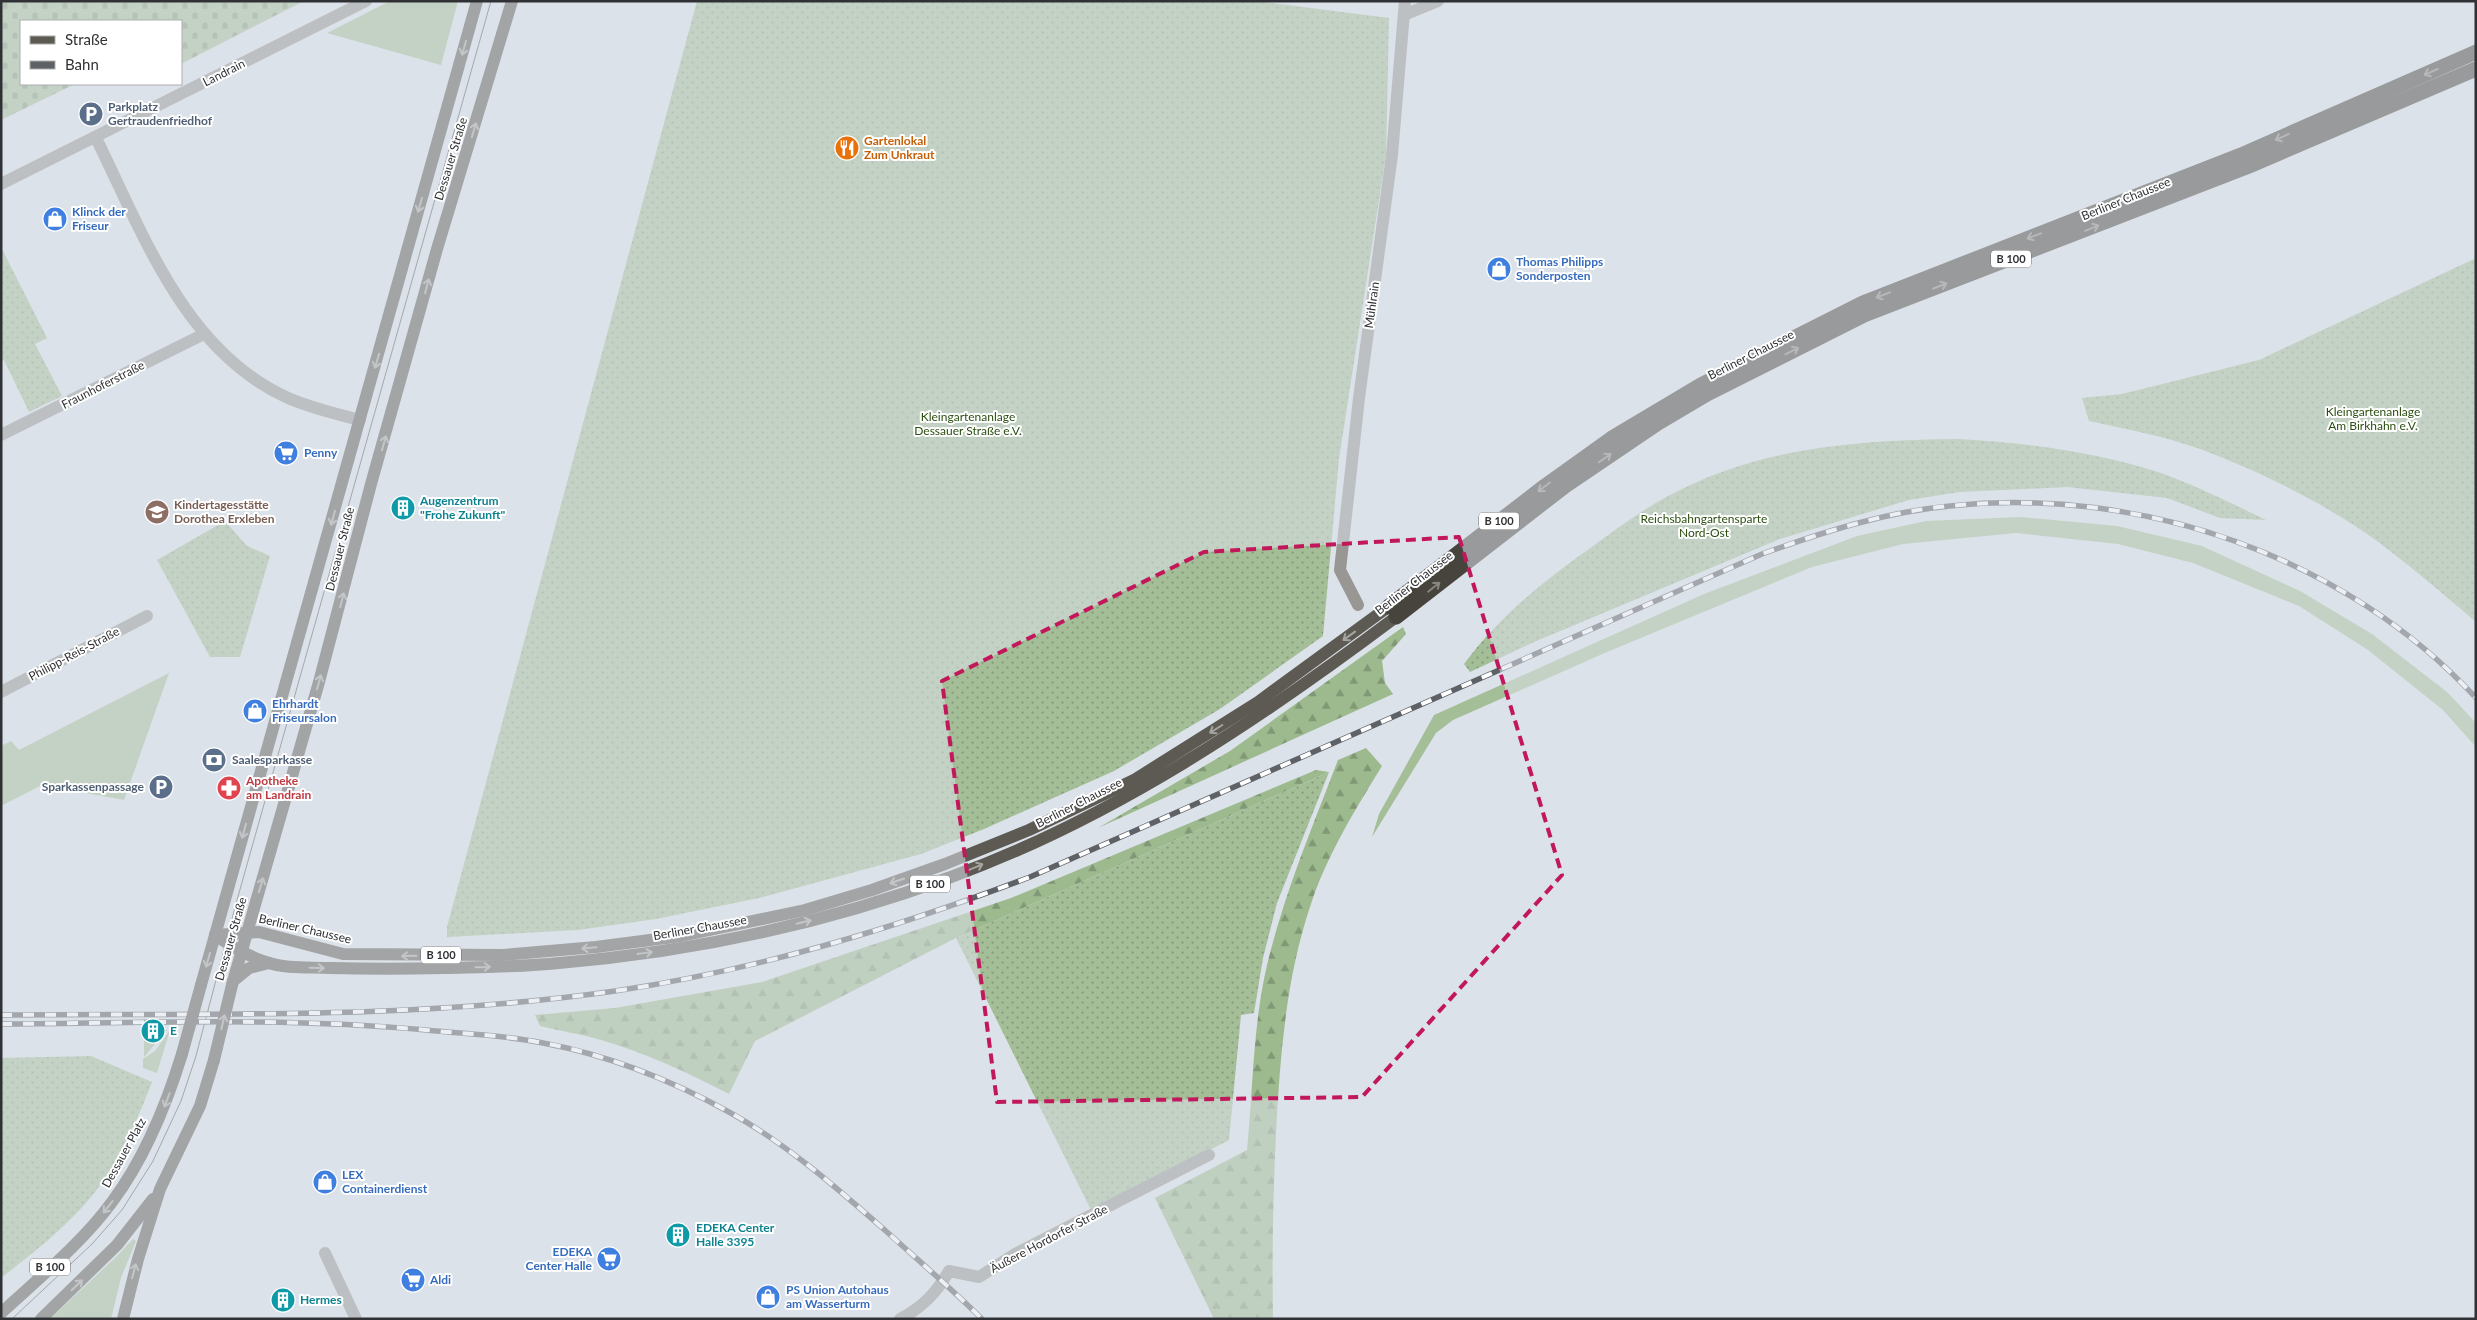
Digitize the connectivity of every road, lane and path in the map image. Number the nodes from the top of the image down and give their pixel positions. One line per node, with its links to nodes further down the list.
1 (366, 1): 9 (street, Landrain)
2 (477, 1): 12 (main road, Dessauer Straße, one-way to 12)
3 (512, 1): 18 (main road, Dessauer Straße, one-way to 3)
4 (1405, 1): 6 (street, Mühlrain)
5 (1438, 1): 6 (street)
6 (1404, 15): 14 (street, Mühlrain)
7 (2476, 52): 15 (highway, Berliner Chaussee / B 100, one-way to 15)
8 (2476, 69): 15 (highway, Berliner Chaussee / B 100, one-way to 8)
9 (96, 138): 10 (street, Landrain); 11 (street)
10 (1, 184)
11 (204, 334): 12 (street); 13 (street, Fraunhoferstraße)
12 (360, 420): 19 (main road, Dessauer Straße, one-way to 19)
13 (1, 435)
14 (1358, 605)
15 (1392, 612): 18 (main road, Berliner Chaussee / B 100, one-way to 18); 21 (main road, Berliner Chaussee / B 100, one-way to 15)
16 (147, 616): 17 (street, Philipp-Reis-Straße)
17 (1, 692)
18 (247, 932): 19 (main road, Berliner Chaussee / B 100); 20 (main road, Dessauer Straße)
19 (215, 935): 20 (main road, Berliner Chaussee); 23 (main road, Dessauer Straße / B 100, one-way to 23, bridge)
20 (241, 952): 21 (main road, Berliner Chaussee / B 100); 22 (main road, Dessauer Straße / B 100)
21 (269, 964): 22 (main road)
22 (232, 983): 25 (main road, Dessauer Straße / B 100, one-way to 22, bridge)
23 (182, 1054): 27 (main road, Dessauer Platz / B 100, one-way to 27)
24 (1209, 1155): 32 (street, Äußere Hordorfer Straße)
25 (160, 1189): 29 (main road, B 100, one-way to 25); 30 (main road, one-way to 25)
26 (325, 1253): 31 (street)
27 (7, 1304): 28 (main road, Dessauer Platz / B 100)
28 (1, 1313)
29 (41, 1319)
30 (123, 1319)
31 (356, 1319)
32 (900, 1319)

